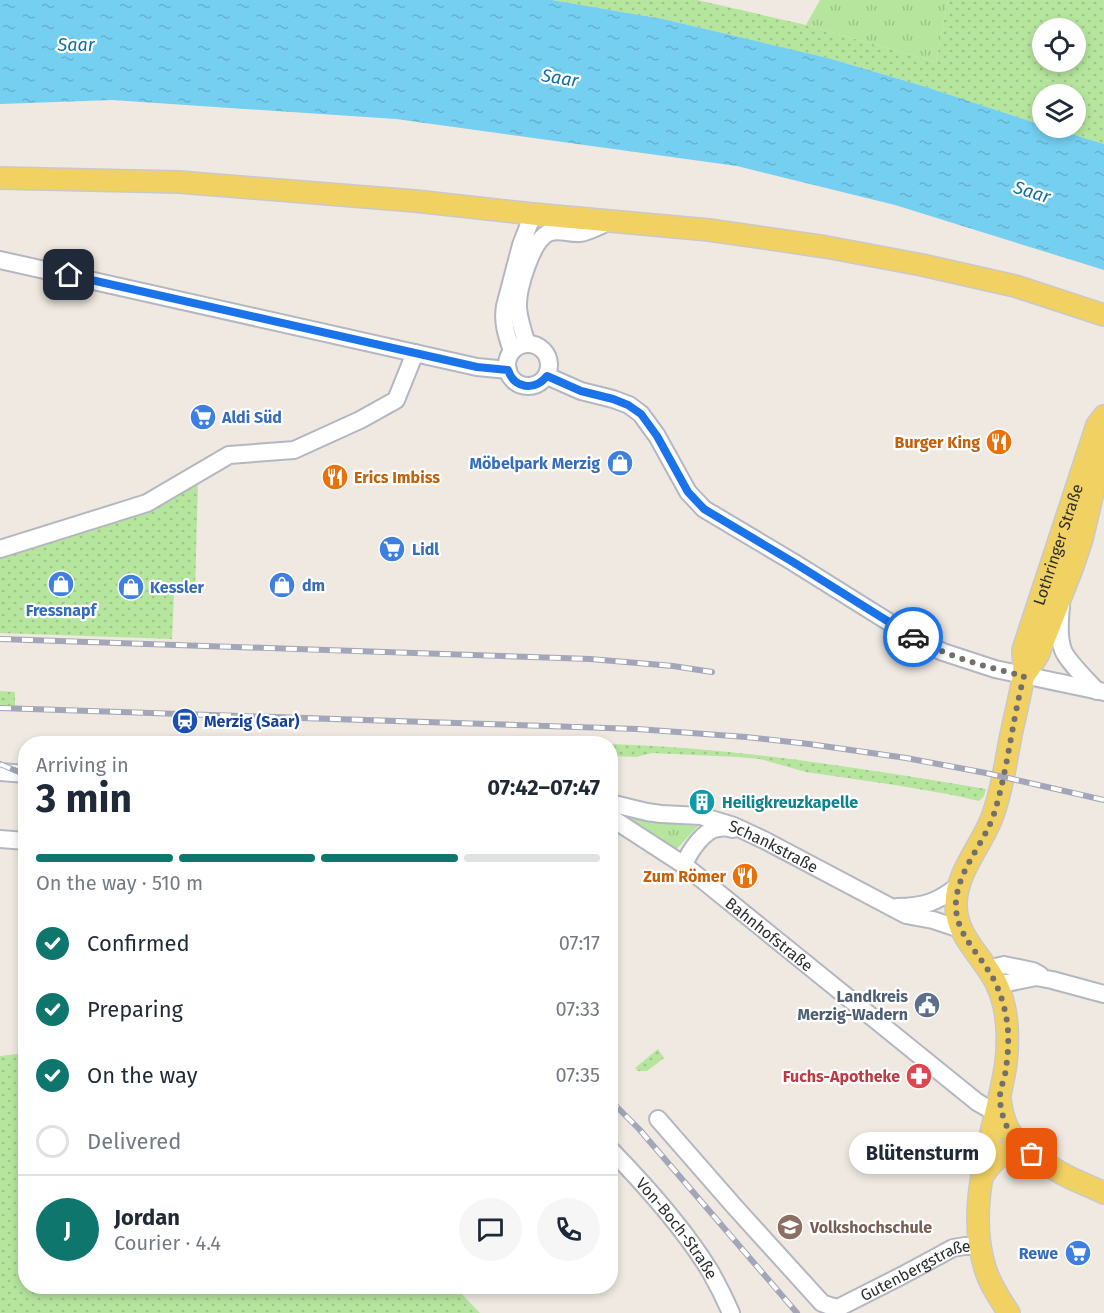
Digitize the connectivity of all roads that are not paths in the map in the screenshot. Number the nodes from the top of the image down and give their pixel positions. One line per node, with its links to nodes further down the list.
1 (0, 178): 2 (main road)
2 (533, 214): 3 (main road); 7 (street)
3 (610, 221): 5 (main road); 6 (street)
4 (0, 260): 8 (street)
5 (1104, 315)
6 (527, 344): 7 (street); 10 (street)
7 (512, 351): 9 (street)
8 (415, 353): 9 (street); 15 (street)
9 (508, 370): 10 (street)
10 (547, 376): 17 (street)
11 (1104, 416): 17 (main road, Lothringer Straße)
12 (1104, 445): 14 (main road, Lothringer Straße)
13 (1104, 474): 14 (main road)
14 (1094, 493): 16 (main road, Lothringer Straße)
15 (0, 549)
16 (1062, 596): 17 (main road, Lothringer Straße); 18 (street)
17 (1024, 676): 18 (street); 27 (main road, Lothringer Straße)
18 (1101, 692)
19 (0, 772): 20 (street)
20 (18, 773)
21 (618, 805): 23 (street, Schankstraße)
22 (618, 822): 26 (street, Bahnhofstraße)
23 (751, 834): 26 (street); 28 (street, Schankstraße)
24 (0, 839): 25 (street)
25 (18, 840)
26 (684, 865): 32 (street, Bahnhofstraße)
27 (959, 885): 28 (street); 29 (main road, Lothringer Straße)
28 (893, 908): 29 (street, Schankstraße)
29 (960, 929): 30 (main road, Lothringer Straße)
30 (993, 977): 31 (street); 32 (main road, Lothringer Straße)
31 (1104, 994)
32 (998, 1105): 34 (main road); 36 (main road, Gutenbergstraße)
33 (658, 1119): 38 (street, Gutenbergstraße)
34 (1032, 1154): 36 (main road); 37 (main road)
35 (618, 1157): 39 (street, Von-Boch-Straße)
36 (982, 1177): 38 (main road, Gutenbergstraße)
37 (1104, 1193)
38 (980, 1246): 40 (main road)
39 (731, 1313)
40 (1009, 1313)

